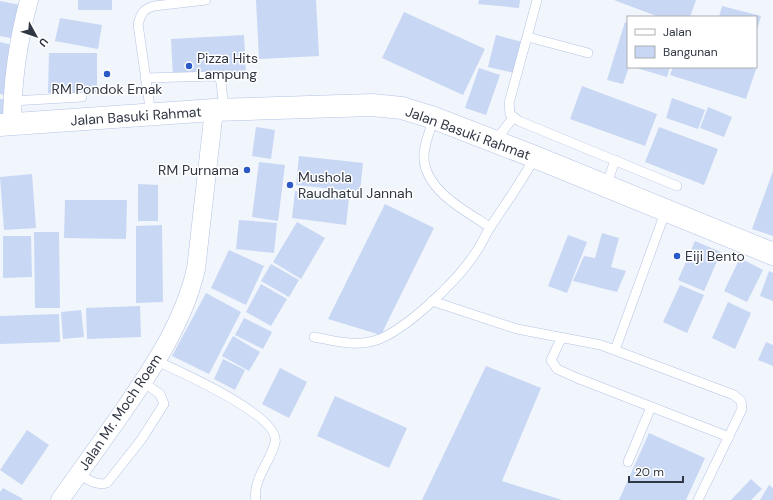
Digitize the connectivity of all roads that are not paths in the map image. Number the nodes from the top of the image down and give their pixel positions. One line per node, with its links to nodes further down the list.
1 (29, 0): 8 (street)
2 (206, 0): 6 (lane)
3 (537, 0): 4 (lane)
4 (528, 37): 5 (lane); 12 (lane)
5 (588, 53)
6 (145, 78): 9 (lane); 10 (lane)
7 (82, 97): 8 (lane)
8 (12, 101): 13 (street)
9 (219, 110): 10 (main road, Jalan Basuki Rahmat); 11 (main road, Jalan Basuki Rahmat); 26 (street, Jalan Mr. Moch Roem)
10 (151, 115): 13 (main road, Jalan Basuki Rahmat)
11 (434, 118): 14 (main road, Jalan Basuki Rahmat); 20 (lane)
12 (513, 118): 14 (lane); 16 (lane)
13 (6, 125)
14 (495, 141): 15 (main road, Jalan Basuki Rahmat)
15 (535, 157): 18 (main road, Jalan Basuki Rahmat); 20 (lane)
16 (615, 160): 17 (lane); 18 (lane)
17 (677, 186)
18 (606, 187): 19 (main road, Jalan Basuki Rahmat)
19 (666, 210): 21 (main road, Jalan Basuki Rahmat); 25 (lane)
20 (490, 227): 22 (lane)
21 (773, 254)
22 (432, 301): 23 (lane); 24 (lane)
23 (314, 337)
24 (561, 339): 25 (lane); 28 (lane)
25 (615, 350): 29 (lane)
26 (157, 361): 27 (street, Jalan Mr. Moch Roem); 33 (lane)
27 (144, 383): 31 (street, Jalan Mr. Moch Roem); 31 (lane)
28 (651, 407): 29 (lane); 30 (lane)
29 (729, 437): 34 (lane)
30 (628, 462)
31 (79, 474): 32 (street, Jalan Mr. Moch Roem)
32 (60, 500)
33 (256, 500)
34 (698, 500)

